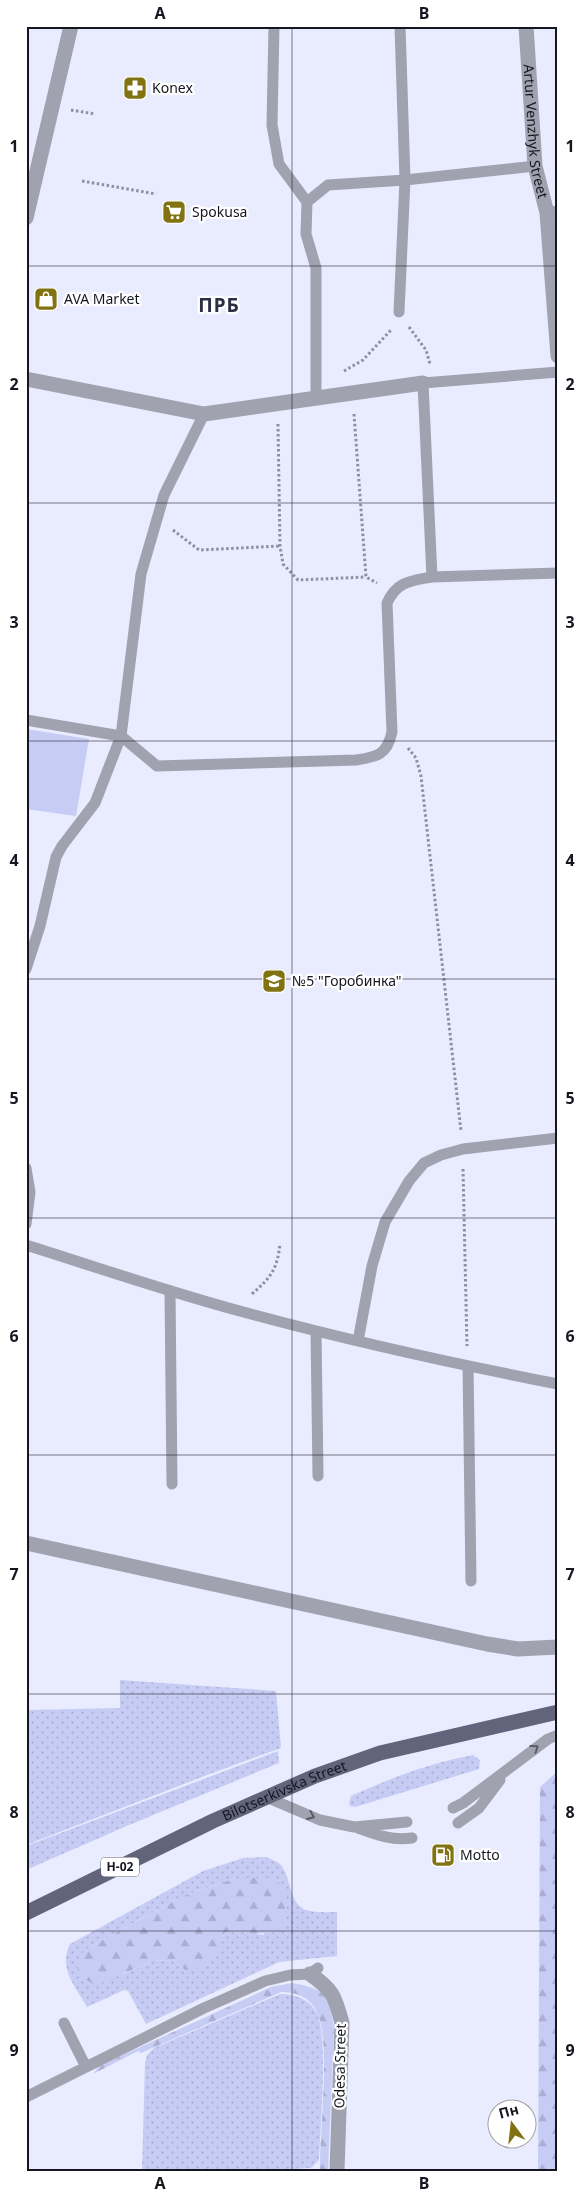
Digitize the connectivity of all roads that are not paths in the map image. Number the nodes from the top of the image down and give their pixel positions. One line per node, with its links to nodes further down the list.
1 (71, 26): 9 (street)
2 (274, 26): 7 (lane)
3 (400, 26): 6 (lane)
4 (526, 26): 5 (street, Artur Venzhyk Street)
5 (535, 166): 6 (lane); 8 (street, Artur Venzhyk Street)
6 (405, 180): 7 (lane); 10 (lane)
7 (307, 202): 15 (lane)
8 (552, 212): 11 (street, Artur Venzhyk Street)
9 (26, 218)
10 (399, 312)
11 (558, 356)
12 (558, 372): 14 (lane)
13 (26, 379): 16 (street)
14 (429, 383): 15 (street); 18 (lane)
15 (316, 393): 16 (street)
16 (204, 414): 20 (lane)
17 (558, 573): 18 (lane)
18 (432, 577): 20 (lane)
19 (26, 720): 20 (lane)
20 (121, 736): 21 (lane)
21 (26, 969)
22 (558, 1138): 28 (lane)
23 (26, 1168): 24 (lane)
24 (26, 1224)
25 (26, 1245): 26 (lane)
26 (170, 1291): 27 (lane); 32 (lane)
27 (316, 1331): 28 (lane); 31 (lane)
28 (358, 1341): 29 (lane)
29 (468, 1366): 30 (lane); 34 (lane)
30 (558, 1384)
31 (318, 1476)
32 (172, 1484)
33 (26, 1543): 35 (street)
34 (471, 1582)
35 (558, 1647)
36 (558, 1712): 39 (main road, Bilotserkivska Street / Н-02)
37 (558, 1735): 38 (lane, one-way to 37)
38 (512, 1765): 40 (lane); 42 (lane)
39 (266, 1797): 43 (lane, one-way to 43); 45 (main road, Bilotserkivska Street / Н-02)
40 (453, 1808)
41 (406, 1822): 43 (lane)
42 (458, 1823)
43 (354, 1827): 44 (lane)
44 (412, 1838)
45 (86, 1883): 46 (main road); 47 (main road, Bilotserkivska Street / Н-02)
46 (26, 1906)
47 (26, 1912)
48 (314, 1971): 50 (lane); 52 (street, Odesa Street)
49 (64, 2023): 50 (lane)
50 (86, 2067): 51 (lane)
51 (26, 2097)
52 (337, 2171)

